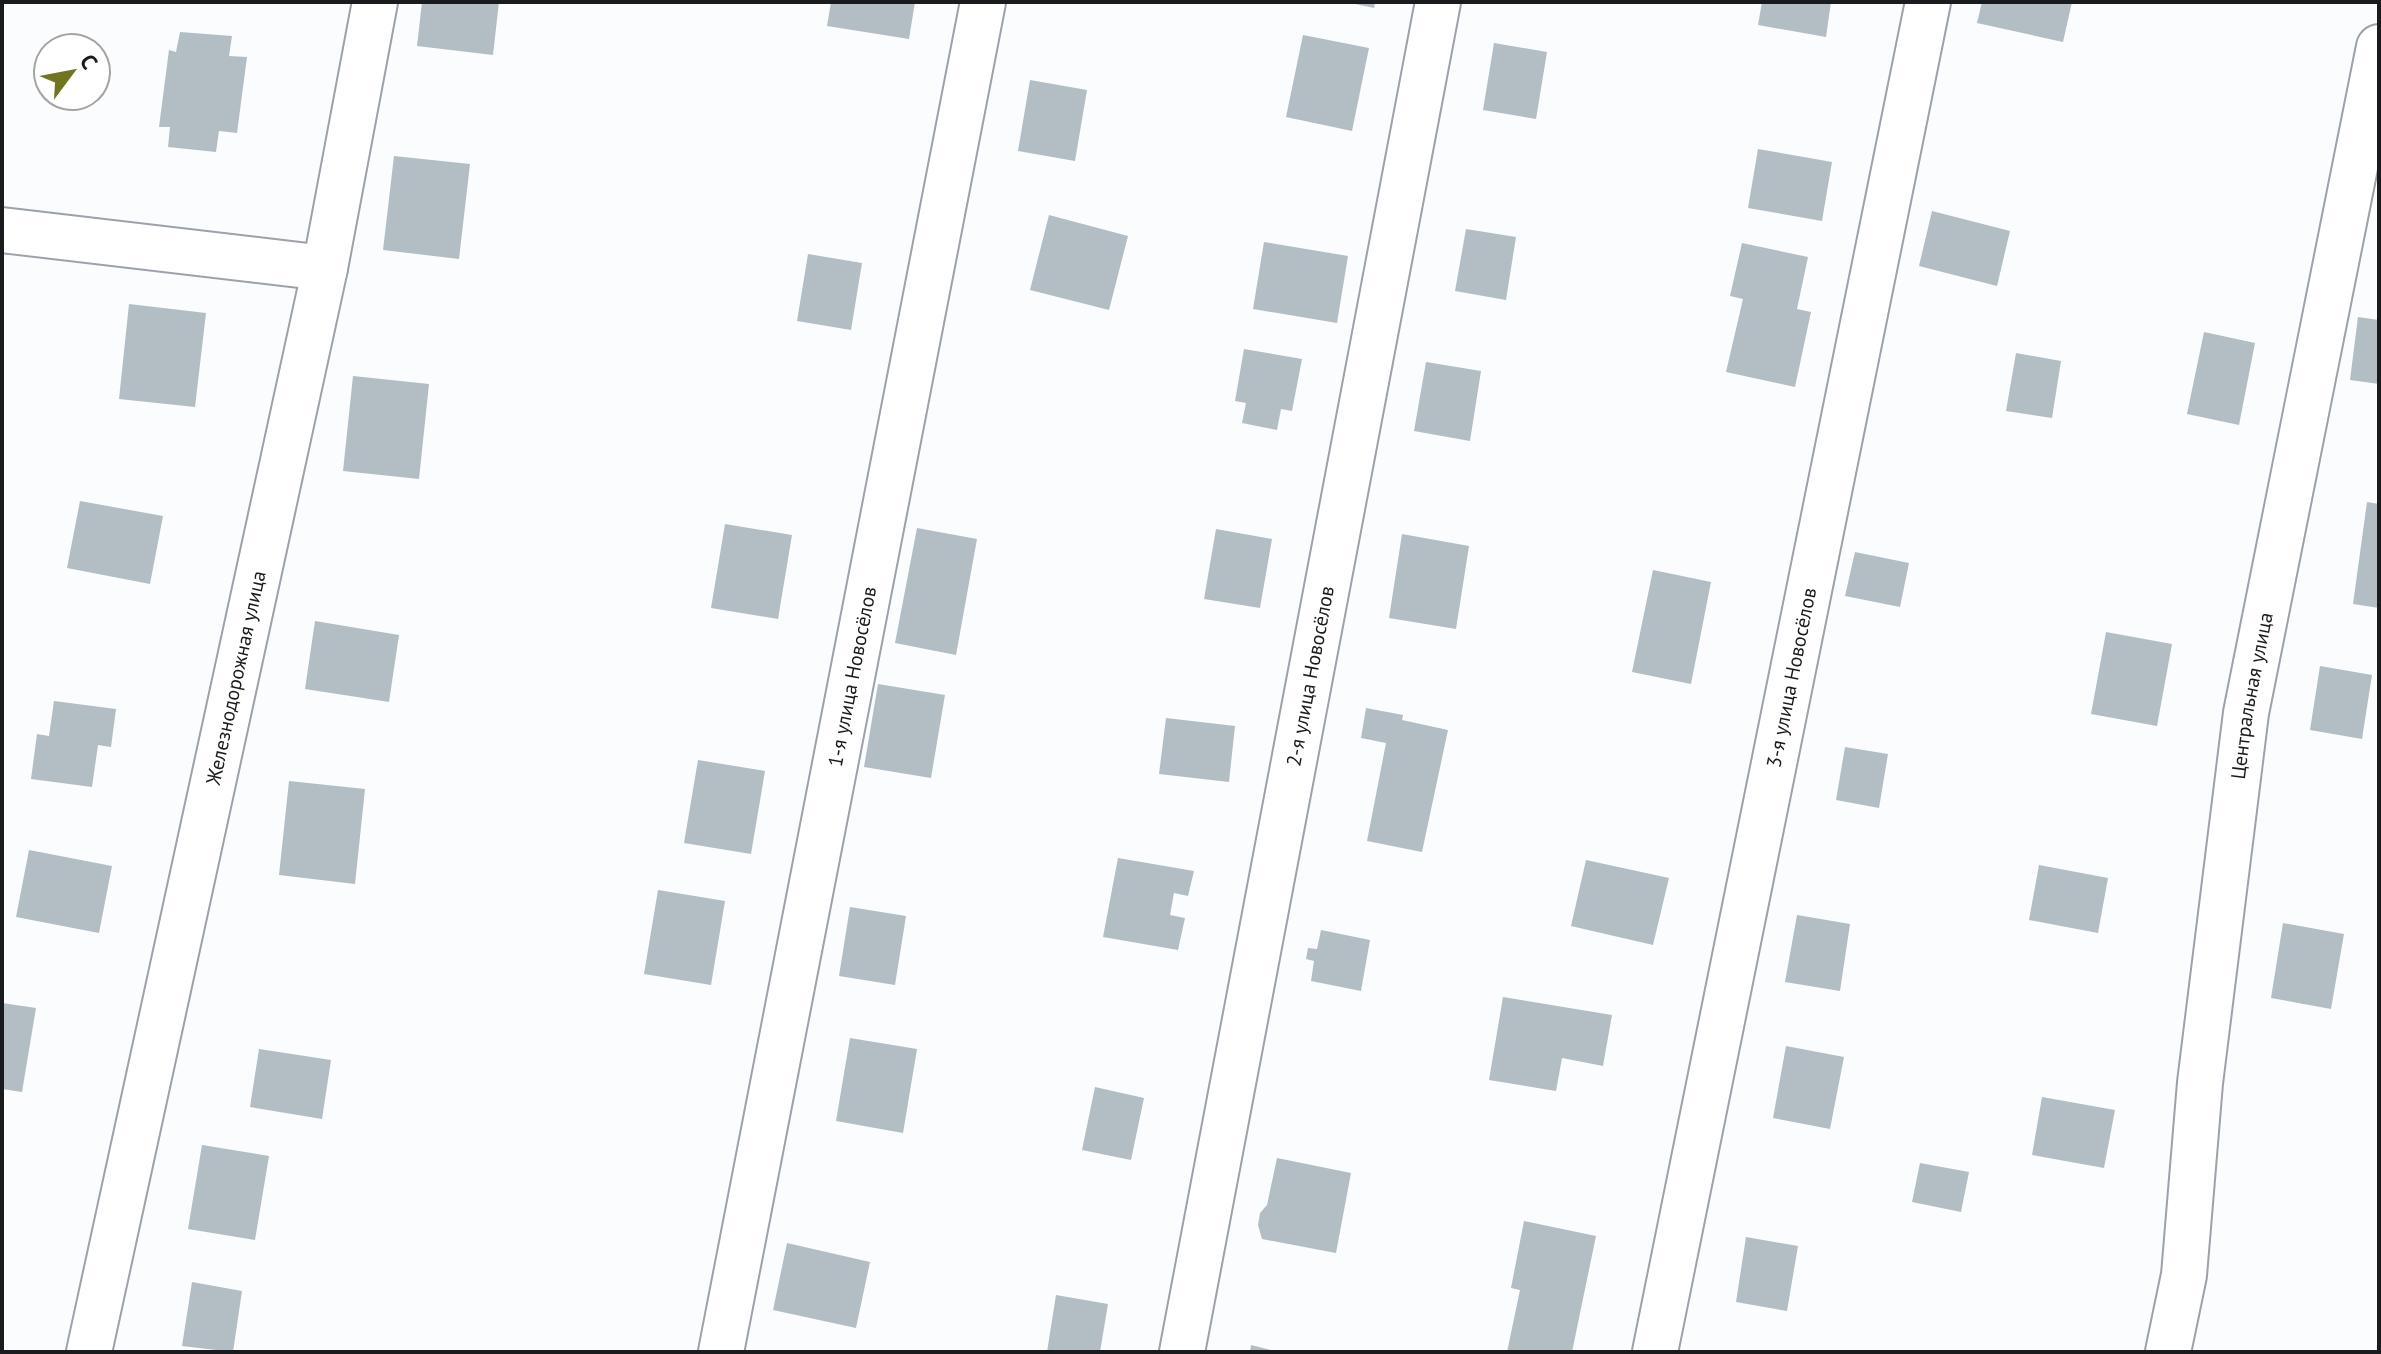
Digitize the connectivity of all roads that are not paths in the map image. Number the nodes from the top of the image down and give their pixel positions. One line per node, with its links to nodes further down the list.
1 (375, 2): 7 (street, Железнодорожная улица)
2 (983, 2): 9 (street, 1-я улица Новосёлов)
3 (1438, 2): 10 (street, 2-я улица Новосёлов)
4 (1928, 2): 11 (street, 3-я улица Новосёлов)
5 (2379, 47): 12 (street, Центральная улица)
6 (2, 230): 7 (street)
7 (325, 268): 8 (street, Железнодорожная улица)
8 (89, 1352)
9 (721, 1352)
10 (1182, 1352)
11 (1655, 1352)
12 (2168, 1352)

